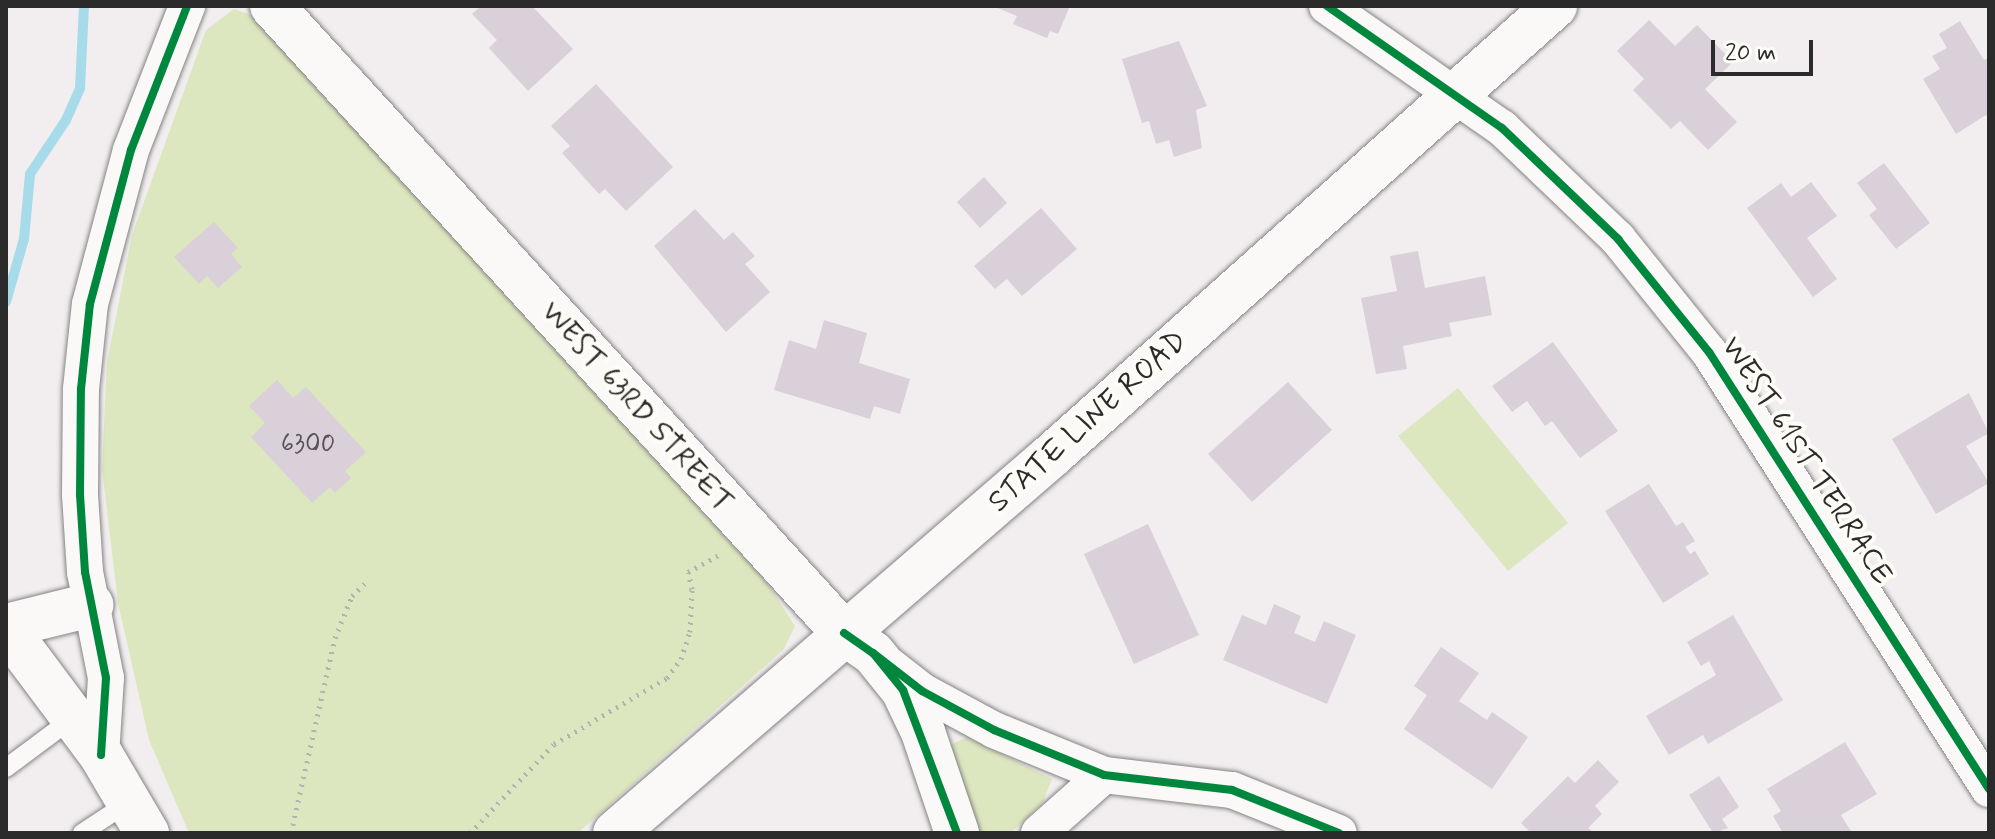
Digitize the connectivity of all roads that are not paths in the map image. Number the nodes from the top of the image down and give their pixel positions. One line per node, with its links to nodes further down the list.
1 (187, 6): 6 (street)
2 (272, 6): 8 (main road, WEST 63RD STREET)
3 (1327, 6): 5 (street, WEST 61ST TERRACE)
4 (1555, 6): 5 (main road, STATE LINE ROAD)
5 (1454, 95): 8 (main road, STATE LINE ROAD); 13 (street, WEST 61ST TERRACE)
6 (91, 605): 7 (main road); 10 (street)
7 (6, 627): 9 (main road)
8 (858, 643): 12 (street); 16 (main road, STATE LINE ROAD); 17 (main road, WEST 63RD STREET)
9 (73, 718): 10 (main road); 11 (lane)
10 (101, 755): 14 (main road)
11 (6, 768)
12 (1104, 775): 18 (street); 19 (street)
13 (1989, 789)
14 (138, 817): 15 (lane)
15 (82, 833)
16 (615, 833)
17 (957, 833)
18 (1039, 833)
19 (1339, 833)

